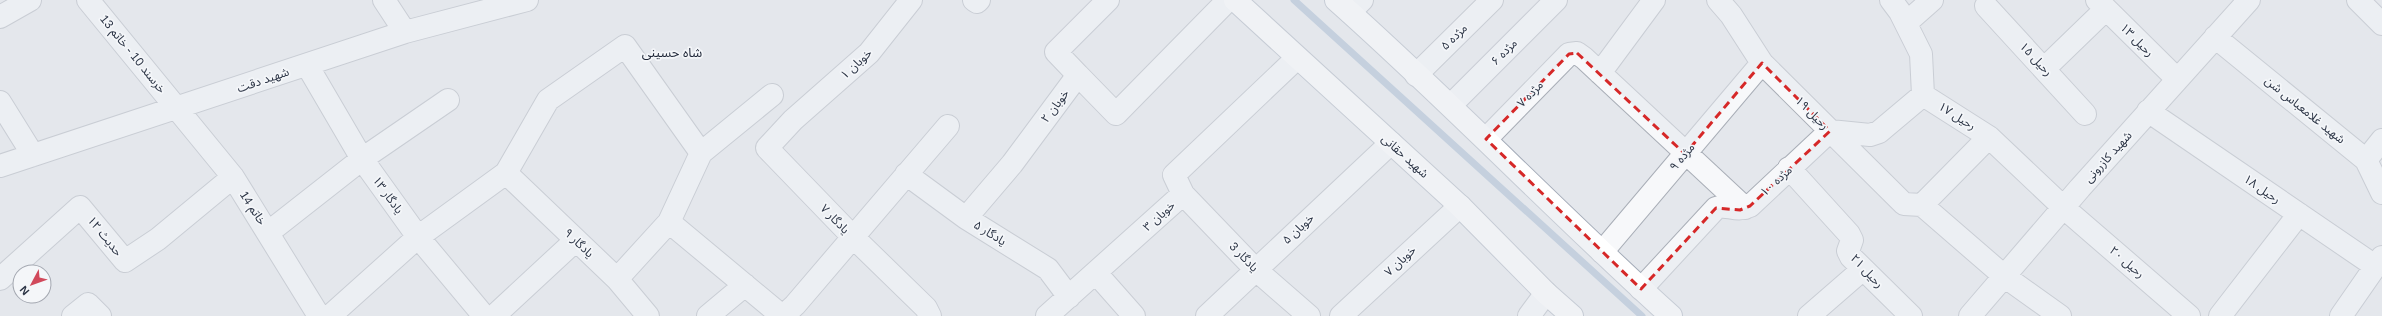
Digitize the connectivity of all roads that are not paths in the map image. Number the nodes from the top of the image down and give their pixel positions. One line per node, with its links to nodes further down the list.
1 (30, 0): 22 (street)
2 (88, 0): 40 (street, خرسند 10 - خاتم 13)
3 (384, 0): 25 (street)
4 (527, 0): 25 (street, شهید دقت)
5 (911, 0): 43 (street, خوبان ۱)
6 (974, 0): 7 (street)
7 (979, 0)
8 (1108, 0): 33 (street)
9 (1228, 0): 33 (street)
10 (1235, 0): 27 (main road, شهید حقانی)
11 (1492, 0): 32 (street, مژده ۵)
12 (1556, 0): 39 (street, مژده ۶)
13 (1654, 0): 31 (street)
14 (1718, 0): 28 (street, رحیل ۱۹)
15 (1891, 0): 23 (street)
16 (1932, 0): 23 (street)
17 (2358, 0): 24 (street)
18 (2240, 3): 26 (street, شهید کازرونی)
19 (1349, 4): 32 (main road)
20 (2102, 4): 30 (street); 34 (street, رحیل ۱۳)
21 (1986, 6): 30 (street, رحیل ۱۵)
22 (0, 17)
23 (1906, 23): 36 (street)
24 (2382, 24)
25 (405, 32): 29 (street, شهید دقت)
26 (2215, 37): 34 (street, شهید کازرونی); 54 (street, شهید غلامعباس شن)
27 (1297, 58): 49 (main road, شهید حقانی); 61 (street, خوبان ۳)
28 (1762, 64): 45 (street, رحیل ۱۹); 51 (street, مژده ۹)
29 (307, 65): 40 (street, شهید دقت); 53 (street, یادگار ۱۳)
30 (2045, 68): 42 (street, رحیل ۱۵)
31 (1600, 73): 47 (street, مژده ۷); 51 (street)
32 (1416, 74): 39 (main road)
33 (1078, 75): 67 (street, خوبان ۲)
34 (2177, 79): 41 (street, شهید کازرونی)
35 (772, 94): 50 (street)
36 (1923, 95): 45 (street); 46 (street, رحیل ۱۷)
37 (448, 100): 53 (street)
38 (0, 102): 52 (street)
39 (1451, 105): 47 (main road)
40 (177, 109): 52 (street, شهید دقت); 59 (street, خاتم 14)
41 (2148, 111): 65 (street, شهید کازرونی); 66 (street, رحیل ۱۸)
42 (2085, 114)
43 (793, 120): 71 (street, یادگار ۷)
44 (948, 126): 58 (street)
45 (1830, 131): 56 (street, مژده ۱۰); 62 (street, رحیل ۱۹)
46 (1989, 136): 62 (street); 65 (street, رحیل ۱۷)
47 (1486, 139): 73 (main road)
48 (2382, 140): 54 (street)
49 (1391, 143): 63 (main road, شهید حقانی); 75 (street, خوبان ۵)
50 (700, 153): 57 (street); 68 (street)
51 (1685, 154): 64 (street); 73 (street, مژده ۹)
52 (33, 155): 55 (street, شهید دقت)
53 (362, 159): 69 (street); 70 (street, یادگار ۱۳)
54 (2366, 160): 60 (street, شهید غلامعباس شن)
55 (0, 166)
56 (1789, 168): 64 (street, مژده ۱۰); 76 (street, رحیل ۲۱)
57 (506, 173): 70 (street); 72 (street, یادگار ۹)
58 (906, 174): 67 (street, یادگار ۵); 71 (street)
59 (234, 177): 69 (street, خاتم 14); 79 (street, حدیث ۱۲)
60 (2382, 193)
61 (1183, 194): 75 (street, یادگار 3); 77 (street, خوبان ۳)
62 (1922, 205): 78 (street)
63 (1460, 206): 83 (main road, شهید حقانی); 99 (street, خوبان ۷)
64 (1744, 208): 82 (street)
65 (2064, 208): 78 (street, شهید کازرونی); 107 (street, رحیل ۲۰)
66 (2299, 214): 74 (street, رحیل ۱۸); 108 (street)
67 (966, 218): 84 (street, یادگار ۵)
68 (669, 222): 80 (street); 81 (street)
69 (269, 232): 88 (street, خاتم 14)
70 (418, 237): 89 (street); 90 (street, یادگار ۱۳)
71 (853, 237): 85 (street); 94 (street, یادگار ۷)
72 (576, 240): 80 (street, یادگار ۹); 91 (street)
73 (1602, 252): 82 (main road)
74 (2379, 261): 109 (street)
75 (1255, 270): 97 (street, خوبان ۵); 98 (street, یادگار 3)
76 (1862, 270): 103 (street); 104 (street, رحیل ۲۱)
77 (1096, 273): 84 (street, خوبان ۳); 96 (street)
78 (2004, 276): 105 (street, شهید کازرونی); 106 (street)
79 (0, 279)
80 (617, 279): 92 (street, یادگار ۹)
81 (745, 285): 85 (street); 93 (street)
82 (1641, 289): 102 (main road)
83 (1546, 293): 100 (street); 101 (main road, شهید حقانی)
84 (1069, 297): 95 (street, خوبان ۳)
85 (792, 313)
86 (73, 316): 87 (street)
87 (100, 316)
88 (319, 316)
89 (330, 316)
90 (484, 316)
91 (494, 316)
92 (648, 316)
93 (708, 316)
94 (930, 316)
95 (1046, 316)
96 (1134, 316)
97 (1207, 316)
98 (1309, 316)
99 (1341, 316)
100 (1529, 316)
101 (1572, 316)
102 (1671, 316)
103 (1809, 316)
104 (1911, 316)
105 (1970, 316)
106 (2060, 316)
107 (2189, 316)
108 (2220, 316)
109 (2341, 316)

